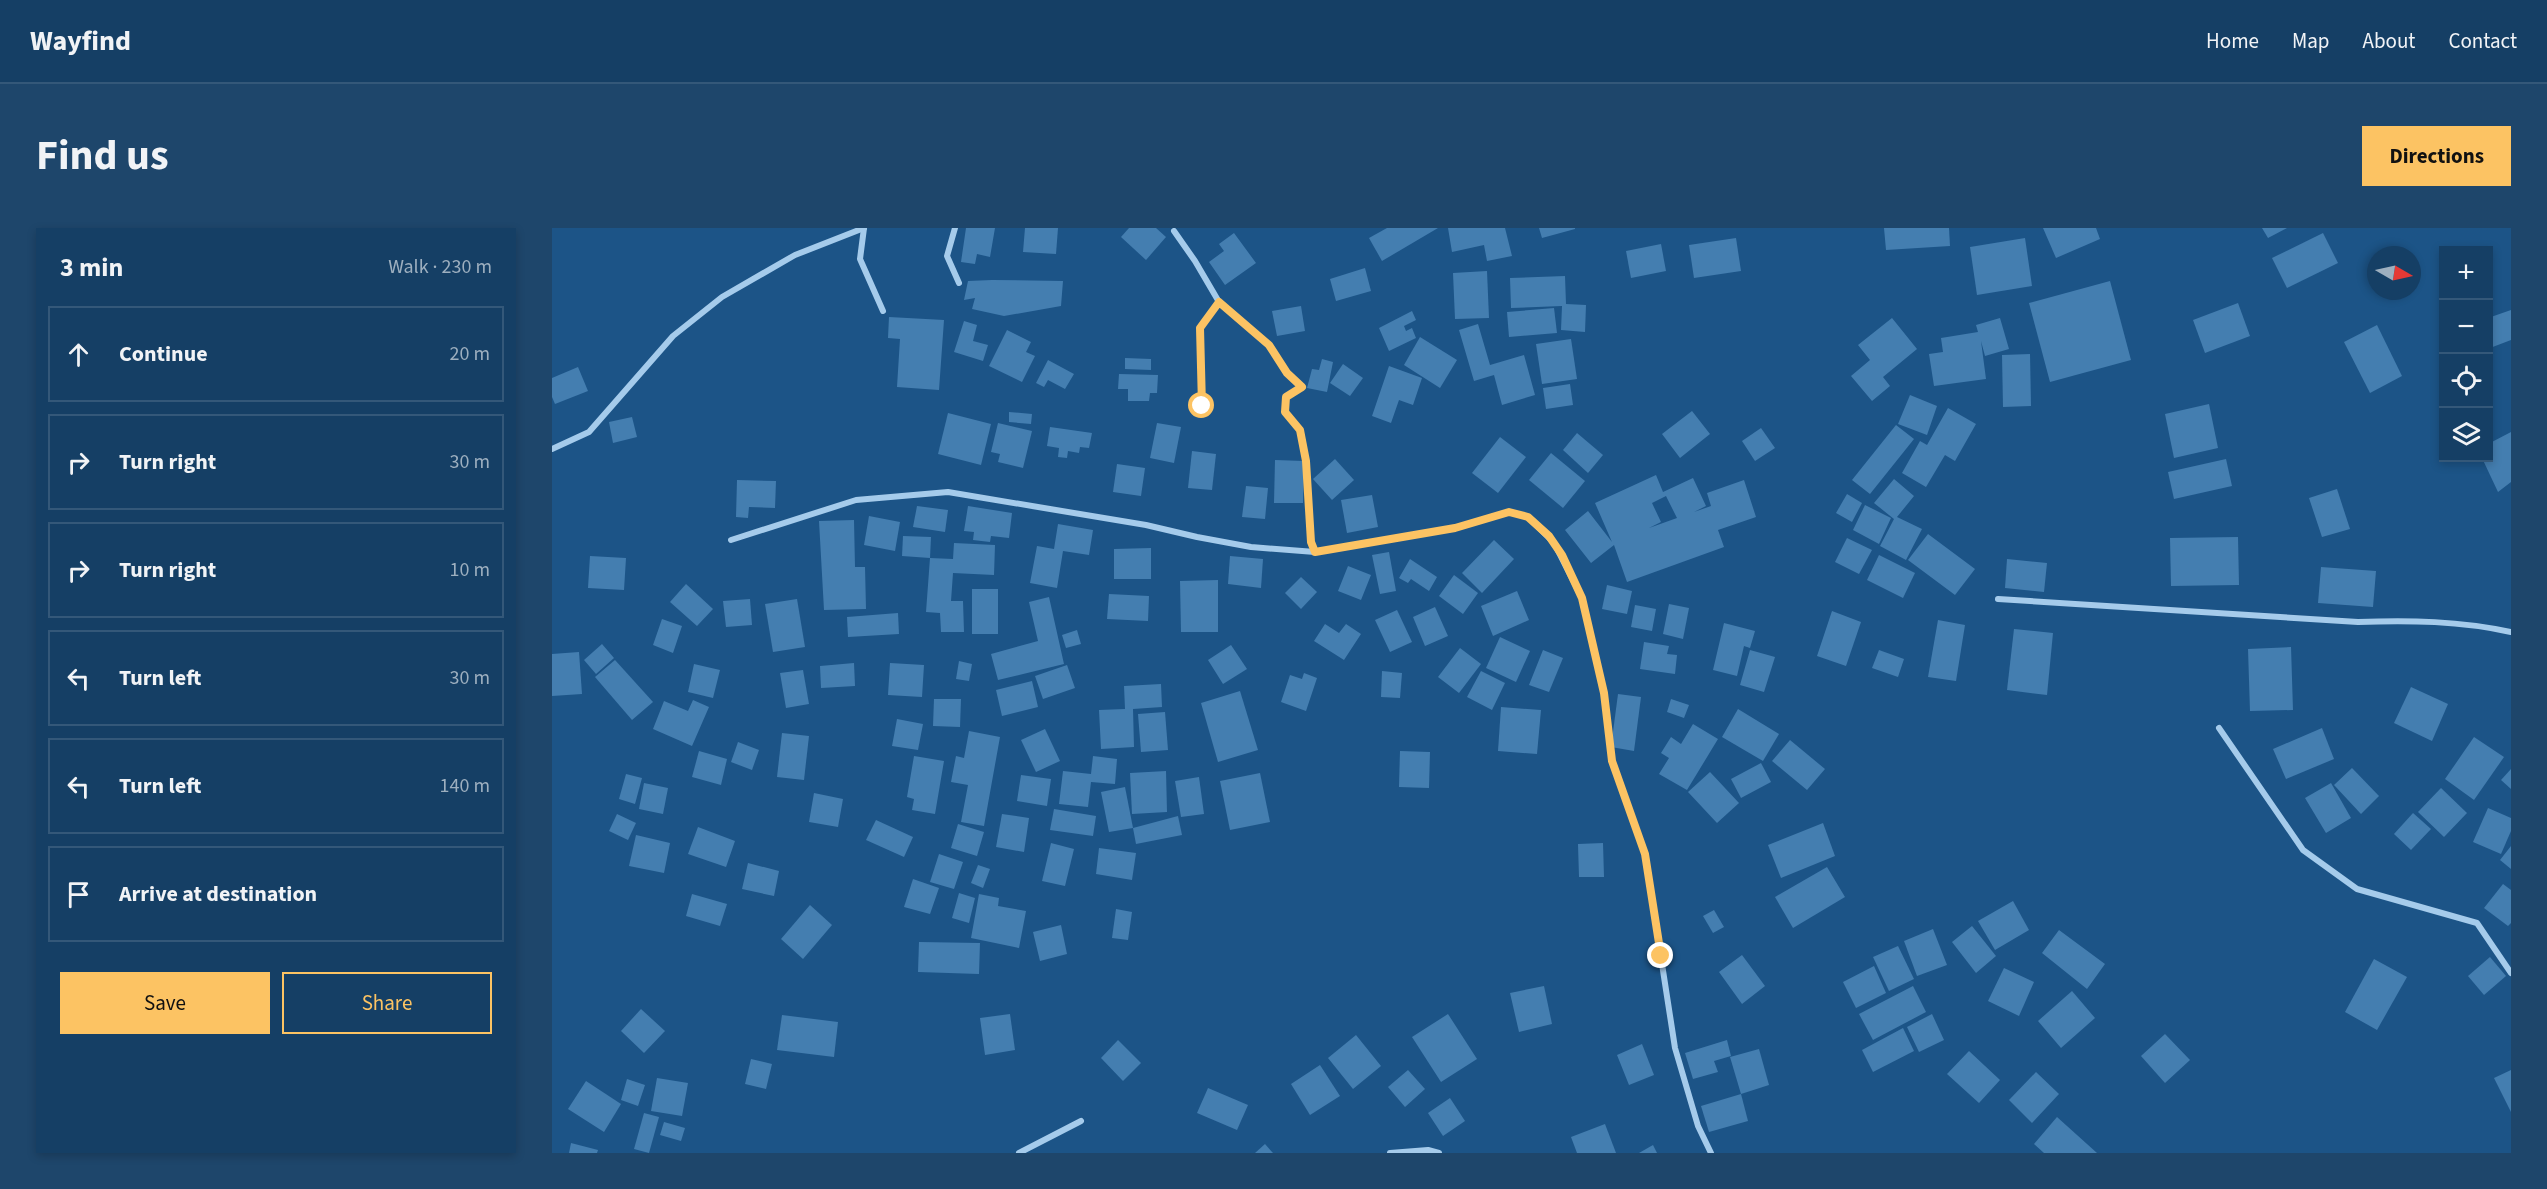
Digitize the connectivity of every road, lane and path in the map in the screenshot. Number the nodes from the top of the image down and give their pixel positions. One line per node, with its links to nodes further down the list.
1 (864, 228): 6 (street); 8 (street)
2 (955, 228): 4 (street)
3 (1174, 231): 5 (street)
4 (959, 283)
5 (1219, 302): 7 (street); 10 (street)
6 (883, 311)
7 (1202, 406)
8 (552, 449)
9 (731, 540): 10 (street)
10 (1315, 552): 19 (street)
11 (1998, 600): 12 (street)
12 (2511, 632)
13 (2219, 728): 14 (street)
14 (2511, 974)
15 (1081, 1121): 16 (street)
16 (1019, 1153)
17 (1390, 1153): 18 (street)
18 (1439, 1153)
19 (1711, 1153)

